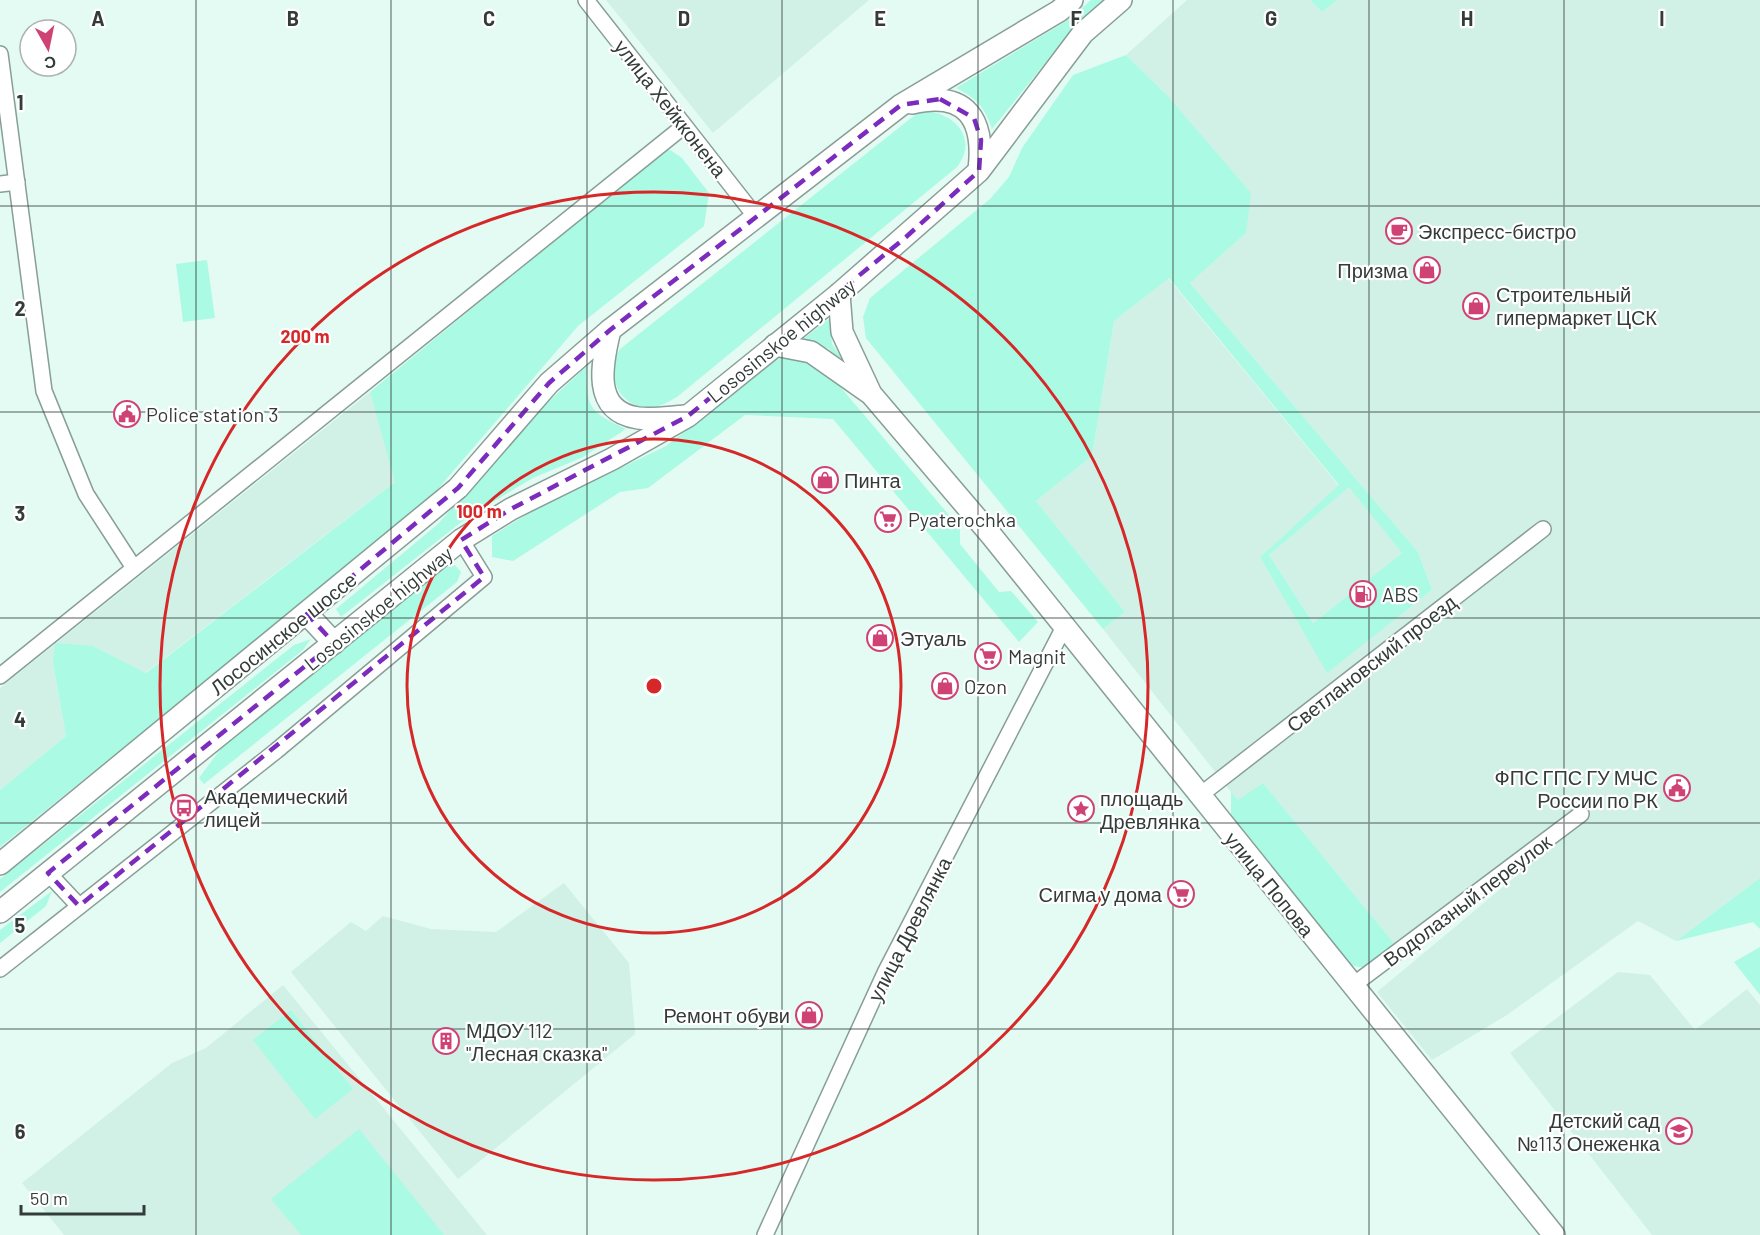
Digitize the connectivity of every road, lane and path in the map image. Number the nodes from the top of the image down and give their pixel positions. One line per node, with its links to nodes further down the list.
1 (586, 0): 6 (street, улица Хейкконена)
2 (1072, 0): 5 (street)
3 (1121, 0): 7 (street)
4 (0, 54): 8 (street)
5 (901, 105): 7 (street); 10 (street, Lososinskoe highway)
6 (684, 126): 10 (street, улица Хейкконена); 18 (street)
7 (979, 171): 11 (street, Lososinskoe highway)
8 (17, 182): 9 (street); 18 (street)
9 (0, 184)
10 (756, 217): 12 (street, Lososinskoe highway)
11 (839, 294): 13 (street, Lososinskoe highway); 14 (street, улица Попова)
12 (610, 330): 15 (street); 19 (street, Lososinskoe highway)
13 (775, 345): 14 (street, улица Попова); 15 (street, Lososinskoe highway)
14 (871, 394): 20 (street, улица Попова)
15 (687, 416): 17 (street, Lososinskoe highway)
16 (1543, 529): 23 (street, Светлановский проезд)
17 (461, 540): 21 (street, Lososinskoe highway); 27 (street)
18 (134, 568): 22 (street)
19 (307, 614): 21 (street); 25 (street, Лососинское шоссе)
20 (1064, 627): 23 (street, улица Попова); 31 (street, улица Древлянка)
21 (334, 643): 26 (street, Lososinskoe highway)
22 (0, 676)
23 (1199, 796): 30 (street, улица Попова)
24 (1581, 814): 30 (street, Водолазный переулок)
25 (0, 864)
26 (48, 873): 27 (street); 28 (street)
27 (79, 906): 29 (street)
28 (0, 912)
29 (0, 969)
30 (1352, 986): 32 (street, улица Попова)
31 (765, 1235)
32 (1554, 1235)

